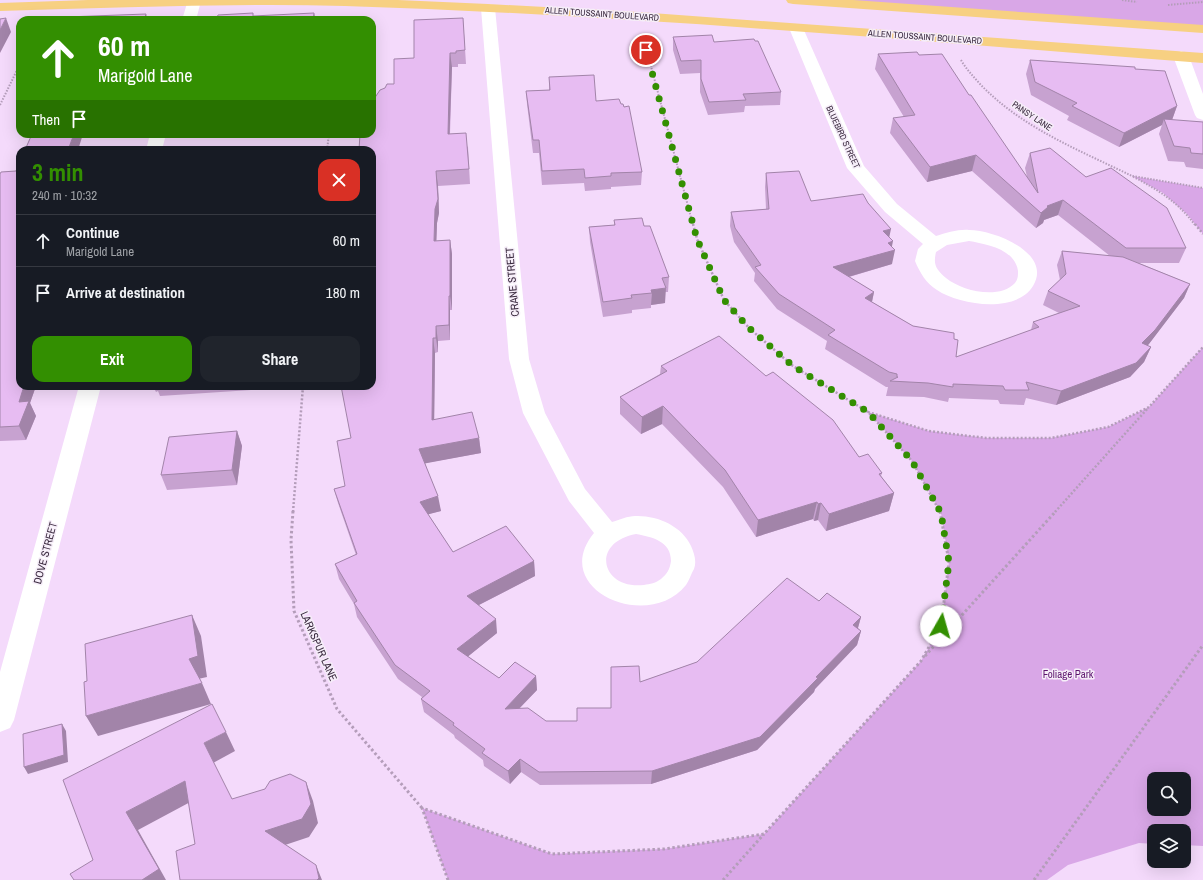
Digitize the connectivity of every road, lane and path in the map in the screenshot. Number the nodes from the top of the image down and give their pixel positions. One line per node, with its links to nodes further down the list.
1 (632, 0): 12 (main road)
2 (793, 0): 14 (main road)
3 (1122, 0): 6 (path)
4 (49, 2): 5 (main road, ALLEN TOUSSAINT BOULEVARD); 9 (main road, ALLEN TOUSSAINT BOULEVARD)
5 (194, 2): 10 (main road, ALLEN TOUSSAINT BOULEVARD); 11 (street)
6 (1136, 2)
7 (1203, 2): 8 (path)
8 (1167, 5)
9 (0, 7)
10 (488, 8): 12 (main road, ALLEN TOUSSAINT BOULEVARD); 30 (street, CRANE STREET)
11 (190, 16)
12 (634, 16): 13 (main road, ALLEN TOUSSAINT BOULEVARD); 29 (path)
13 (796, 28): 15 (main road, ALLEN TOUSSAINT BOULEVARD); 24 (street, BLUEBIRD STREET)
14 (1203, 29)
15 (949, 39): 16 (main road, ALLEN TOUSSAINT BOULEVARD); 21 (path, PANSY LANE)
16 (1182, 56): 17 (main road, ALLEN TOUSSAINT BOULEVARD); 20 (street)
17 (1203, 58)
18 (16, 72): 19 (path)
19 (0, 105)
20 (1203, 115)
21 (1132, 176): 22 (path); 23 (path)
22 (1203, 188)
23 (1203, 234)
24 (935, 244): 24 (street)
25 (1203, 347): 28 (path)
26 (89, 390): 33 (street, DOVE STREET)
27 (303, 390): 34 (path, LARKSPUR LANE)
28 (1149, 407): 29 (path); 32 (path)
29 (868, 412): 32 (path)
30 (608, 534)
31 (1203, 645): 38 (path)
32 (921, 661): 35 (path)
33 (0, 720)
34 (422, 808): 35 (path); 36 (path)
35 (764, 834): 37 (path)
36 (448, 880)
37 (723, 880)
38 (1034, 880)

